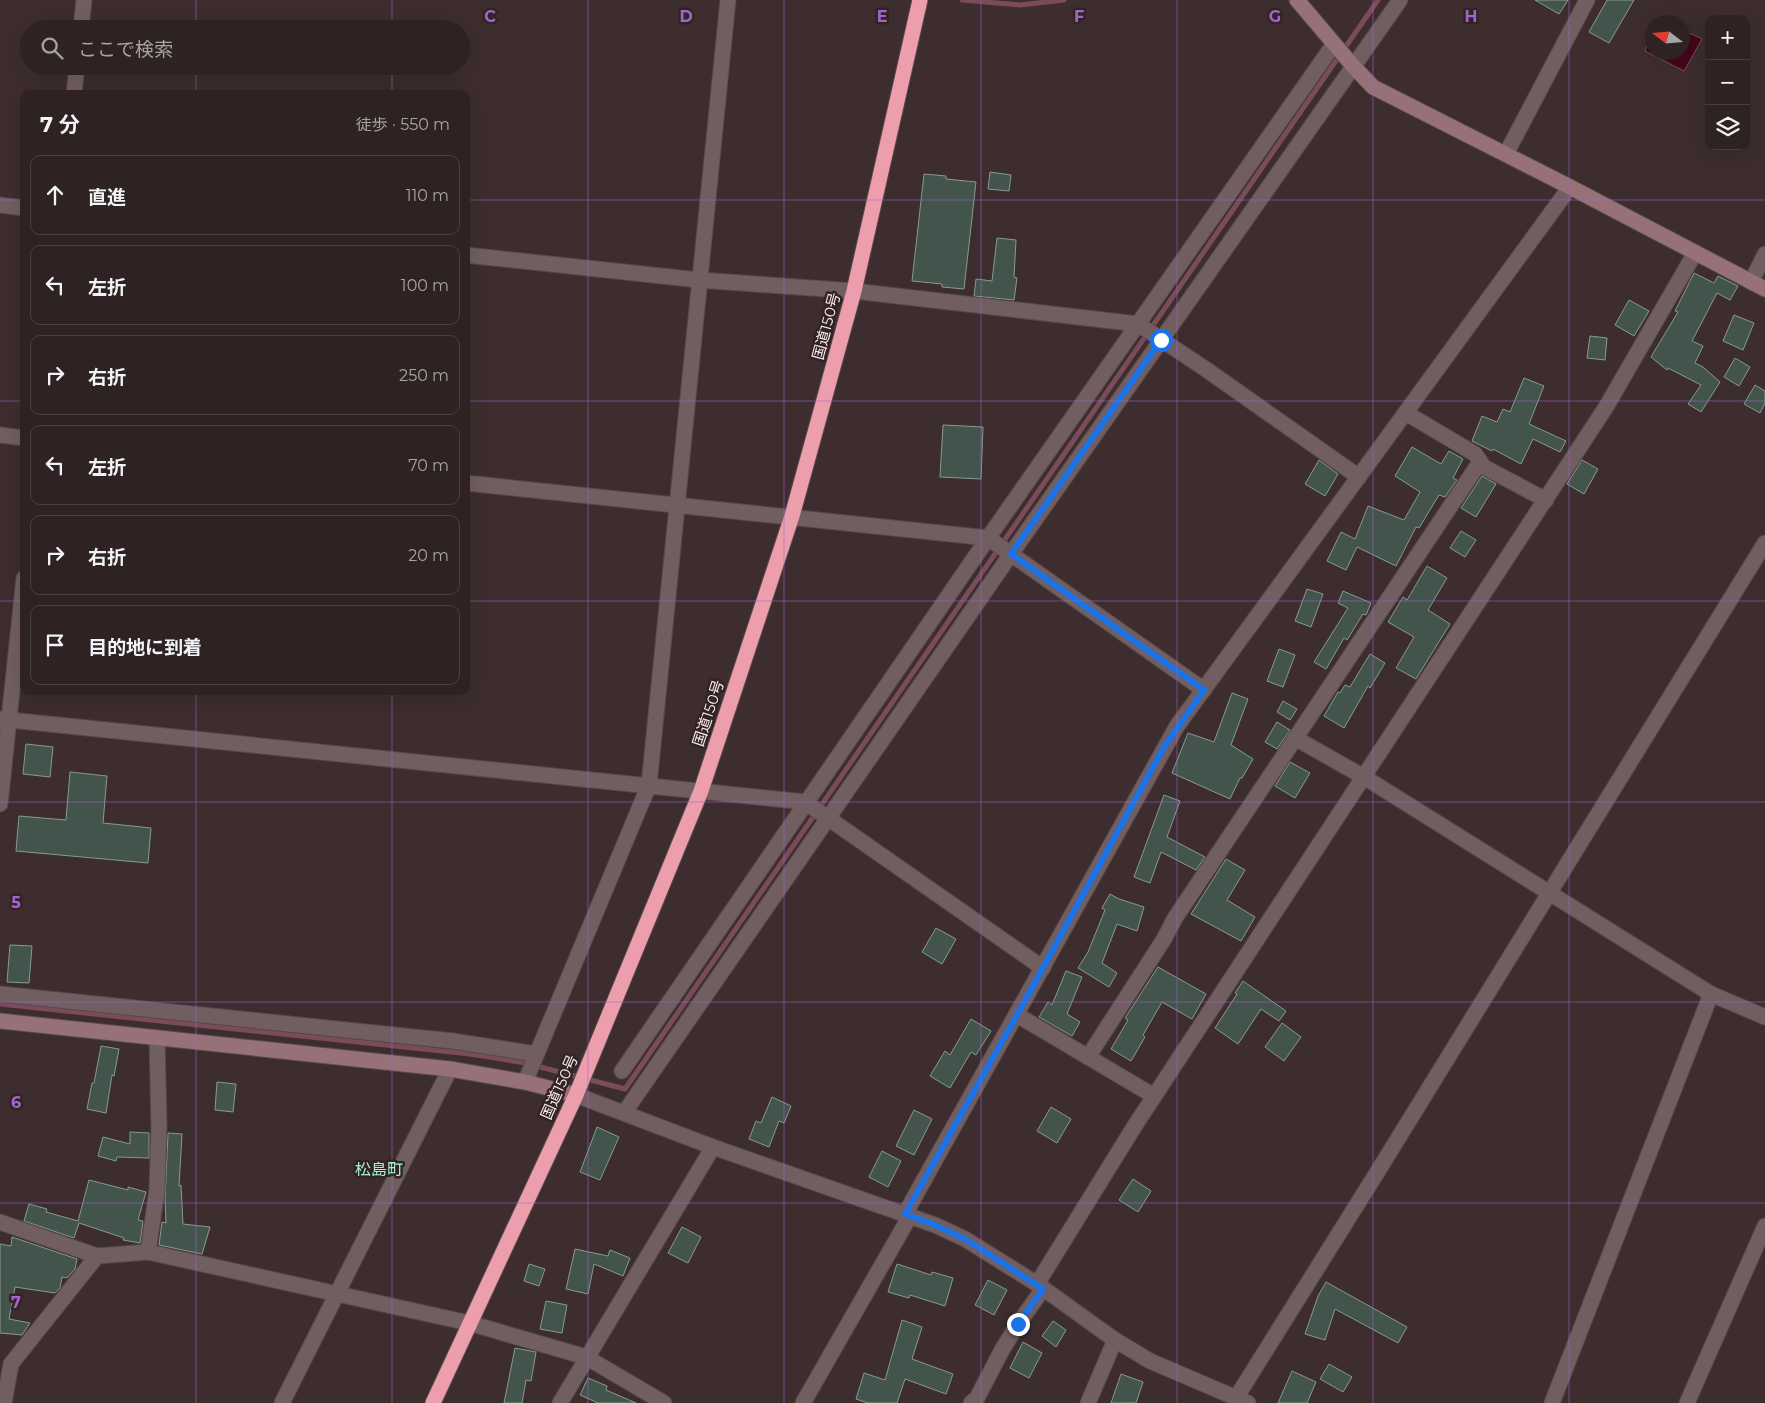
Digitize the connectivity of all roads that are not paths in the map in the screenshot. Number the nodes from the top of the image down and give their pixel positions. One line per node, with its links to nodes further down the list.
1 (84, 0): 7 (street)
2 (728, 0): 19 (street)
3 (920, 0): 21 (highway, 国道150号)
4 (1297, 0): 8 (street)
5 (1400, 0): 9 (street)
6 (1587, 0): 12 (street)
7 (82, 20)
8 (1334, 44): 9 (street); 23 (street)
9 (1352, 66): 12 (street); 24 (street)
10 (76, 75): 11 (street)
11 (74, 90)
12 (1506, 154): 13 (street)
13 (1570, 187): 16 (street); 25 (street)
14 (0, 205): 15 (street)
15 (20, 208)
16 (1695, 253): 20 (street); 31 (street)
17 (1765, 254): 20 (street)
18 (470, 255): 19 (street)
19 (699, 280): 21 (street); 32 (street)
20 (1751, 282): 22 (street)
21 (854, 290): 23 (street); 33 (highway, 国道150号)
22 (1765, 290)
23 (1138, 324): 24 (street); 34 (street)
24 (1161, 340): 29 (street); 36 (street)
25 (1406, 413): 28 (street); 29 (street)
26 (0, 435): 27 (street)
27 (20, 438)
28 (1480, 462): 31 (street); 40 (street)
29 (1358, 478): 38 (street)
30 (470, 483): 32 (street)
31 (1546, 500): 41 (street)
32 (677, 504): 33 (street); 42 (street)
33 (792, 516): 34 (street); 43 (highway, 国道150号)
34 (988, 538): 36 (street); 44 (street)
35 (1765, 543): 47 (street)
36 (1011, 554): 38 (street); 46 (street)
37 (20, 608): 39 (street)
38 (1204, 690): 48 (street)
39 (5, 720): 42 (street); 45 (street)
40 (1296, 738): 41 (street); 58 (street)
41 (1364, 776): 47 (street); 63 (street)
42 (648, 786): 43 (street); 57 (street)
43 (701, 791): 44 (street); 62 (highway, 国道150号)
44 (805, 802): 46 (street); 53 (street)
45 (0, 804)
46 (829, 818): 48 (street); 55 (street)
47 (1549, 892): 50 (street); 76 (street)
48 (1043, 968): 51 (street)
49 (0, 994): 57 (street)
50 (1711, 994): 52 (street); 85 (street)
51 (1017, 1015): 58 (street); 66 (street)
52 (1765, 1017)
53 (658, 1018): 55 (street); 60 (street)
54 (0, 1021): 56 (street)
55 (680, 1033): 64 (street)
56 (157, 1038): 59 (street); 69 (street)
57 (536, 1054): 61 (street)
58 (1088, 1057): 63 (street)
59 (450, 1069): 61 (street); 72 (street)
60 (622, 1071)
61 (524, 1082): 62 (street)
62 (576, 1095): 64 (street); 73 (highway, 国道150号)
63 (1154, 1096): 71 (street)
64 (624, 1113): 65 (street)
65 (713, 1147): 66 (street); 75 (street)
66 (907, 1215): 71 (street); 82 (street)
67 (0, 1222): 70 (street)
68 (1765, 1226): 86 (street)
69 (148, 1252): 70 (street); 72 (street)
70 (97, 1256): 77 (street)
71 (1040, 1287): 74 (street); 83 (street)
72 (336, 1294): 73 (street); 78 (street)
73 (469, 1323): 75 (street); 79 (highway, 国道150号)
74 (1115, 1340): 76 (street); 84 (street)
75 (586, 1357): 80 (street); 81 (street)
76 (1242, 1400)
77 (4, 1403)
78 (282, 1403)
79 (434, 1403)
80 (560, 1403)
81 (664, 1403)
82 (803, 1403)
83 (971, 1403)
84 (1088, 1403)
85 (1552, 1403)
86 (1687, 1403)

